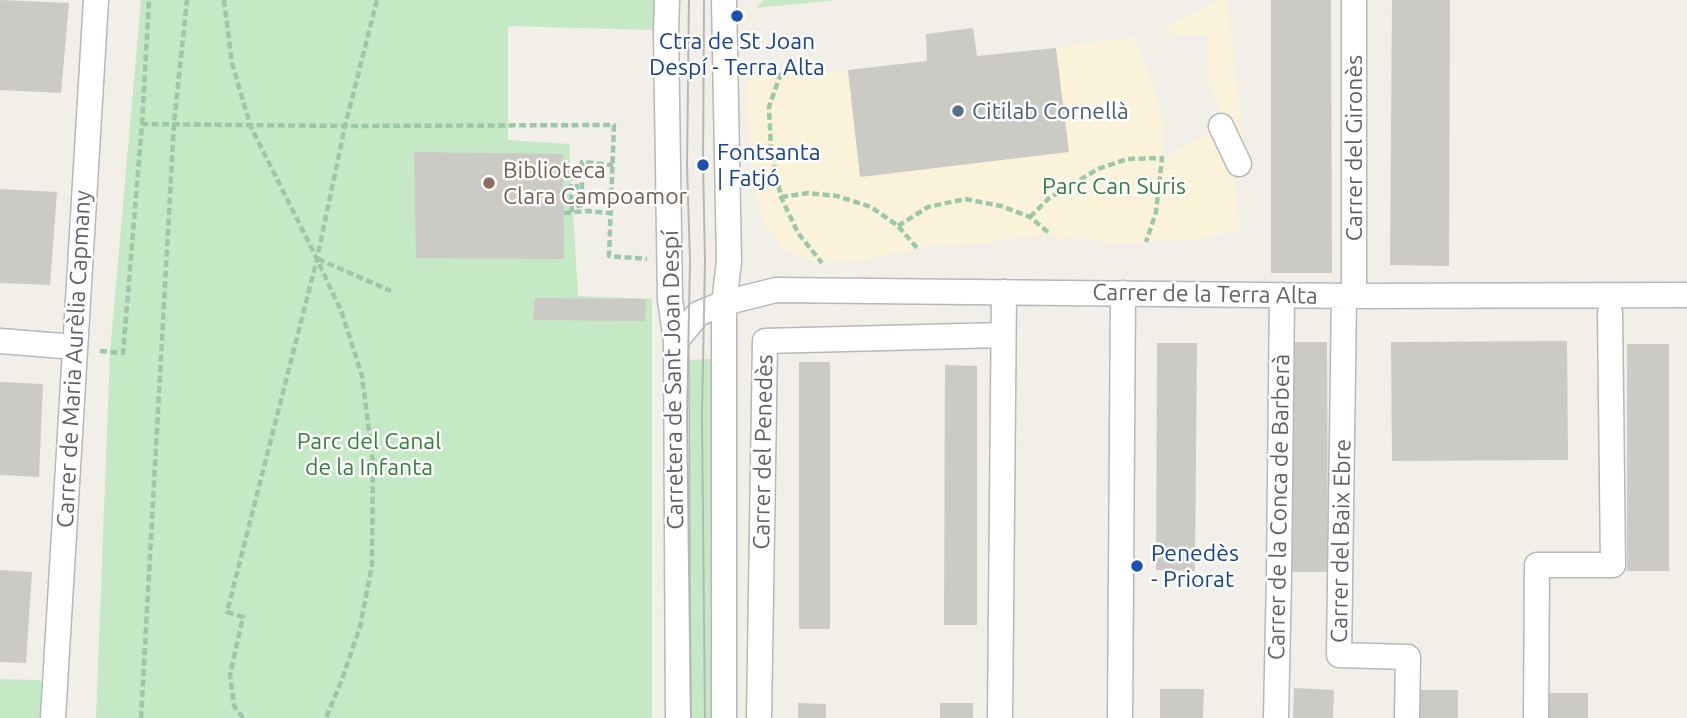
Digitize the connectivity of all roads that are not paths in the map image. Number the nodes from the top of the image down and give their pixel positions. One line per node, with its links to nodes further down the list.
1 (96, 0): 17 (street, Carrer de Maria Aurèlia Capmany)
2 (667, 0): 16 (street, Carretera de Sant Joan Despí)
3 (724, 0): 12 (street)
4 (1353, 0): 11 (street, Carrer del Gironès)
5 (1221, 126): 6 (street)
6 (1239, 164)
7 (1004, 292): 8 (street, Carrer de la Terra Alta); 12 (street, Carrer de la Terra Alta); 14 (street)
8 (1123, 293): 9 (street, Carrer de la Terra Alta); 23 (street)
9 (1282, 295): 11 (street, Carrer de la Terra Alta); 24 (street, Carrer de la Conca de Barberà)
10 (1687, 295): 11 (street, Carrer de la Terra Alta)
11 (1349, 296): 25 (street, Carrer del Baix Ebre)
12 (724, 303): 16 (street, Carrer de la Terra Alta); 20 (street)
13 (1610, 313): 26 (street)
14 (1003, 335): 21 (street, Carrer del Penedès); 22 (street)
15 (0, 341): 17 (street)
16 (676, 341): 19 (street, Carretera de Sant Joan Despí)
17 (75, 347): 18 (street, Carrer de Maria Aurèlia Capmany)
18 (53, 718)
19 (678, 718)
20 (723, 718)
21 (760, 718)
22 (1000, 718)
23 (1120, 718)
24 (1276, 718)
25 (1407, 718)
26 (1536, 718)

